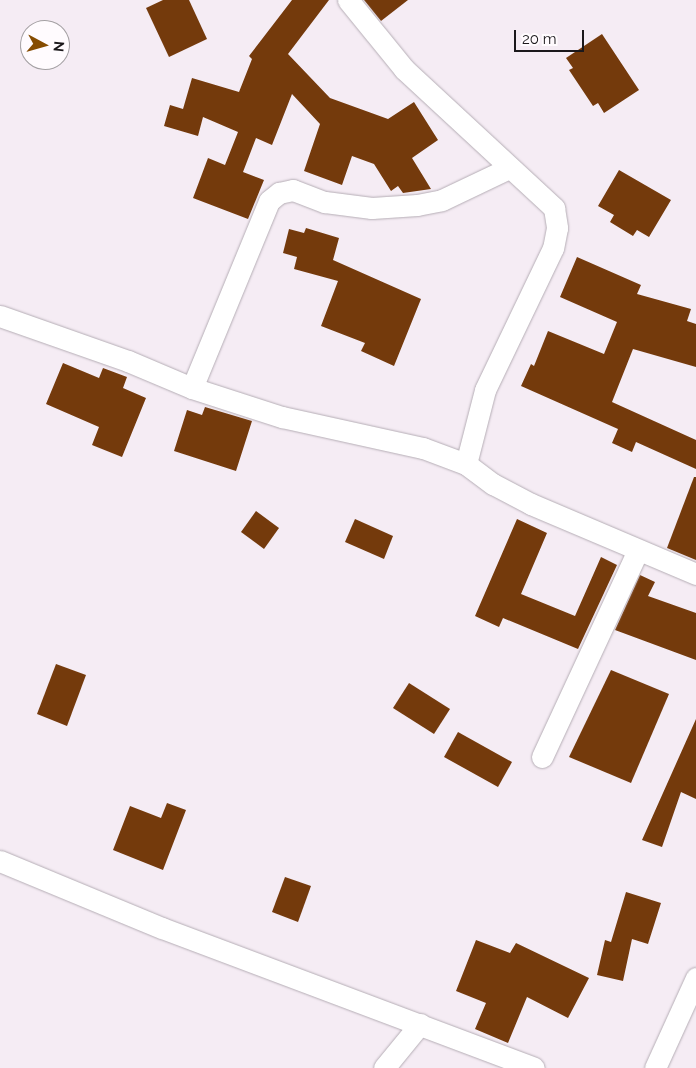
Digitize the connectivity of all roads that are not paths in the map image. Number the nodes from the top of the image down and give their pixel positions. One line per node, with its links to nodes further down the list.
1 (348, 0): 2 (street)
2 (509, 168): 4 (street); 5 (street)
3 (0, 316): 4 (street)
4 (192, 388): 5 (street)
5 (466, 464): 6 (street)
6 (637, 552): 7 (street); 8 (street)
7 (696, 574)
8 (542, 757)
9 (0, 861): 11 (street)
10 (696, 978): 14 (street)
11 (420, 1024): 12 (street); 13 (street)
12 (384, 1068)
13 (534, 1068)
14 (655, 1068)

